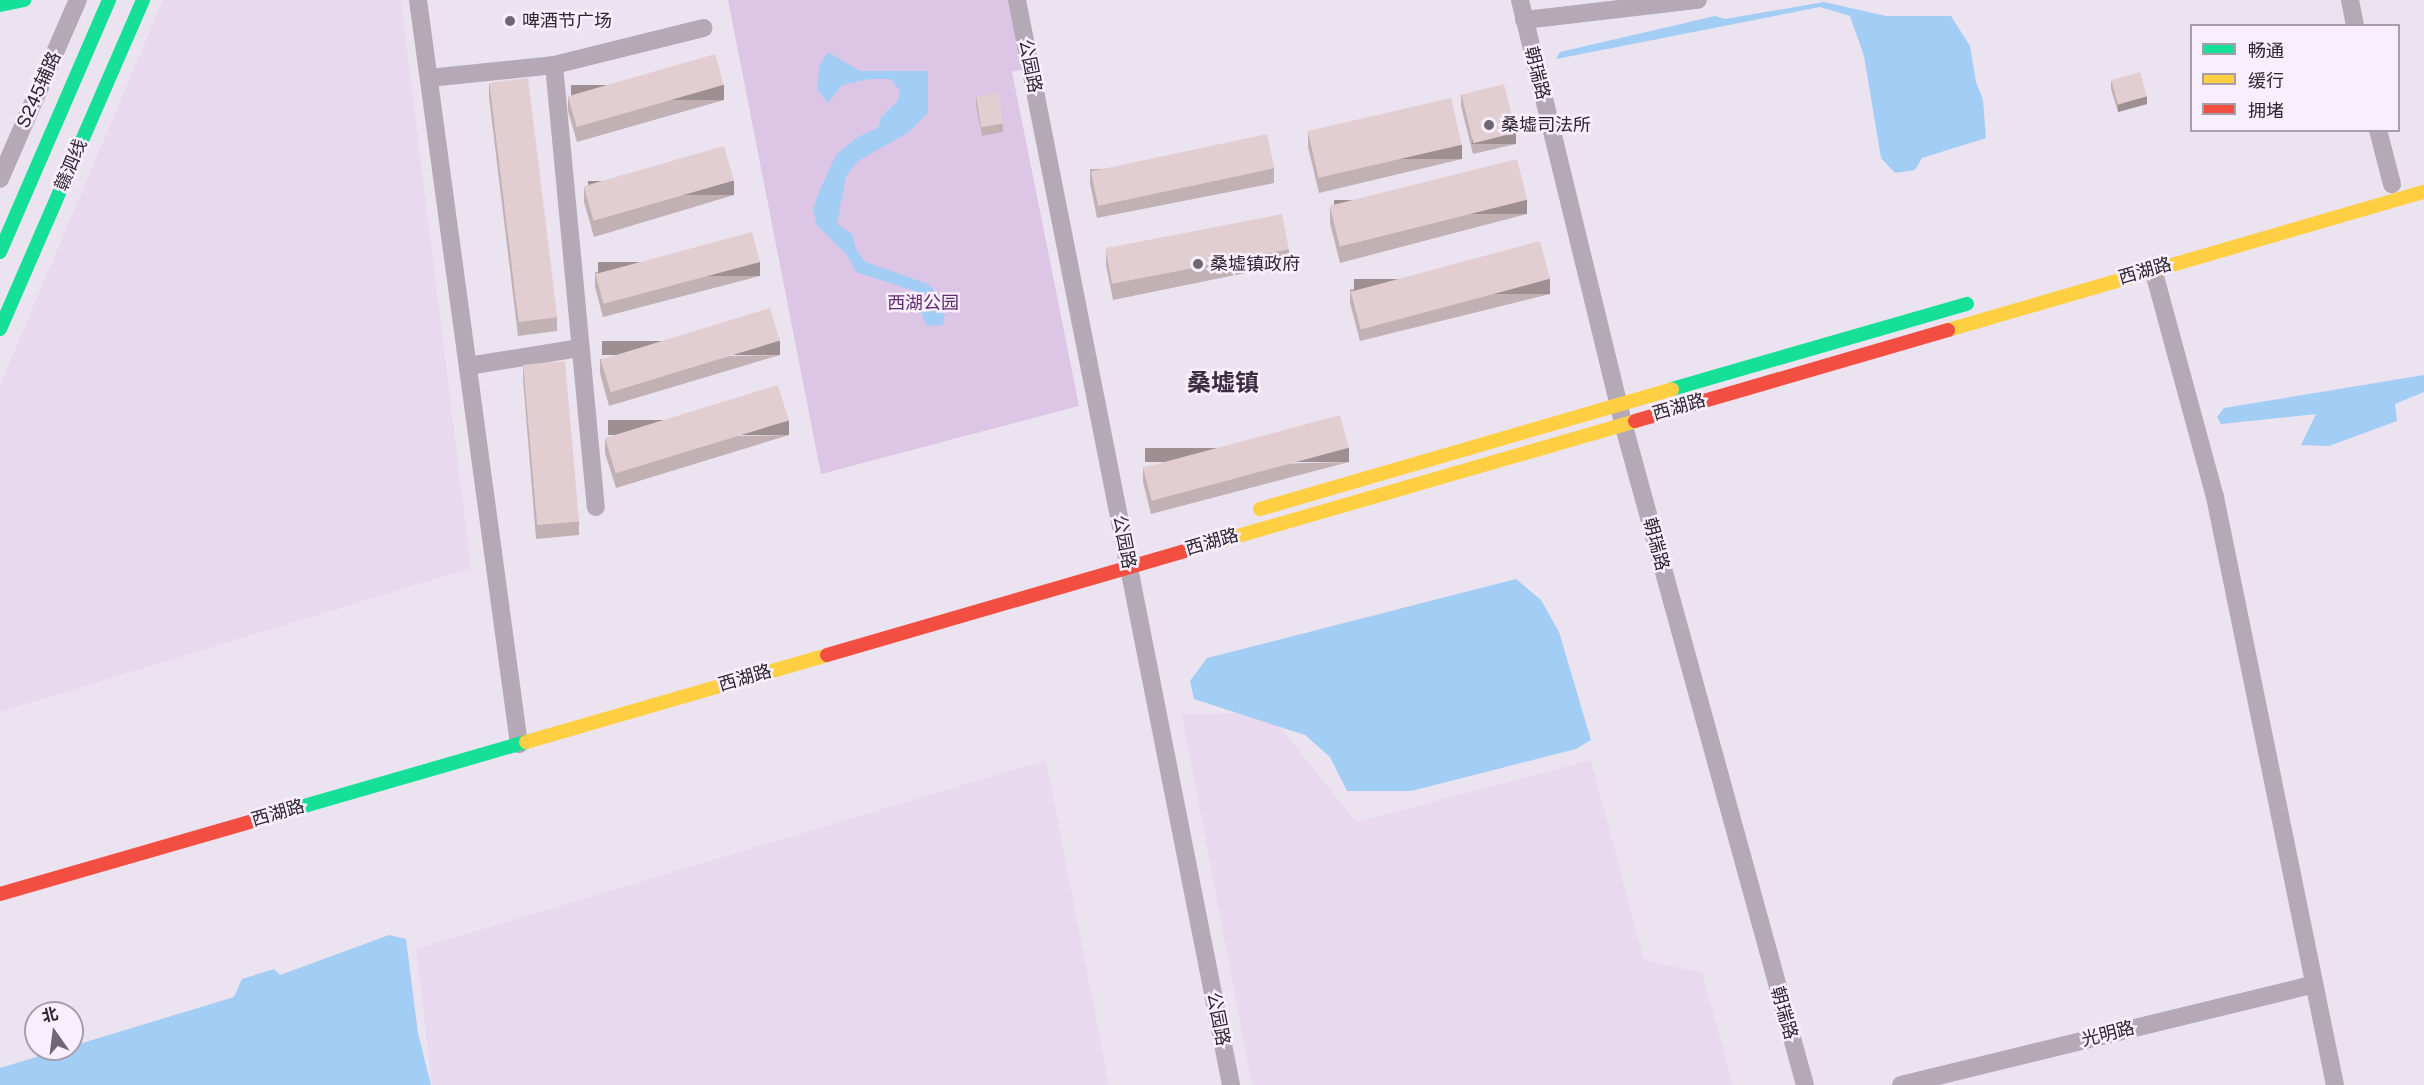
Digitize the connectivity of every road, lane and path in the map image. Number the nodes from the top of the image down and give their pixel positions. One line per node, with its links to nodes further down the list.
1 (24, 0): 11 (main road)
2 (78, 0): 18 (street, S245辅路)
3 (109, 0): 21 (main road, 赣泗线)
4 (143, 0): 24 (main road, 赣泗线)
5 (418, 0): 16 (street)
6 (1017, 0): 31 (street, 公园路)
7 (1520, 0): 12 (street, 朝瑞路)
8 (1698, 0): 12 (street)
9 (2343, 0): 10 (street)
10 (2350, 0): 13 (street)
11 (0, 5)
12 (1524, 20): 27 (street, 朝瑞路)
13 (2355, 24)
14 (704, 28): 15 (street)
15 (554, 65): 16 (street); 25 (street)
16 (429, 78): 26 (street)
17 (2379, 132): 19 (street)
18 (0, 179)
19 (2392, 184)
20 (2424, 192): 22 (main road, 西湖路)
21 (0, 252)
22 (2153, 269): 28 (main road, 西湖路); 34 (street)
23 (1983, 299): 27 (main road, 西湖路)
24 (0, 330)
25 (579, 348): 26 (street); 29 (street)
26 (468, 366): 32 (street)
27 (1618, 404): 28 (street, 朝瑞路); 30 (main road, 西湖路)
28 (1623, 423): 31 (main road, 西湖路); 36 (street, 朝瑞路)
29 (596, 507)
30 (1242, 514)
31 (1129, 567): 32 (main road, 西湖路); 35 (street, 公园路)
32 (517, 730): 33 (main road, 西湖路)
33 (0, 894)
34 (2314, 984): 37 (street, 光明路); 38 (street)
35 (1231, 1085)
36 (1804, 1085)
37 (1901, 1085)
38 (2335, 1085)

